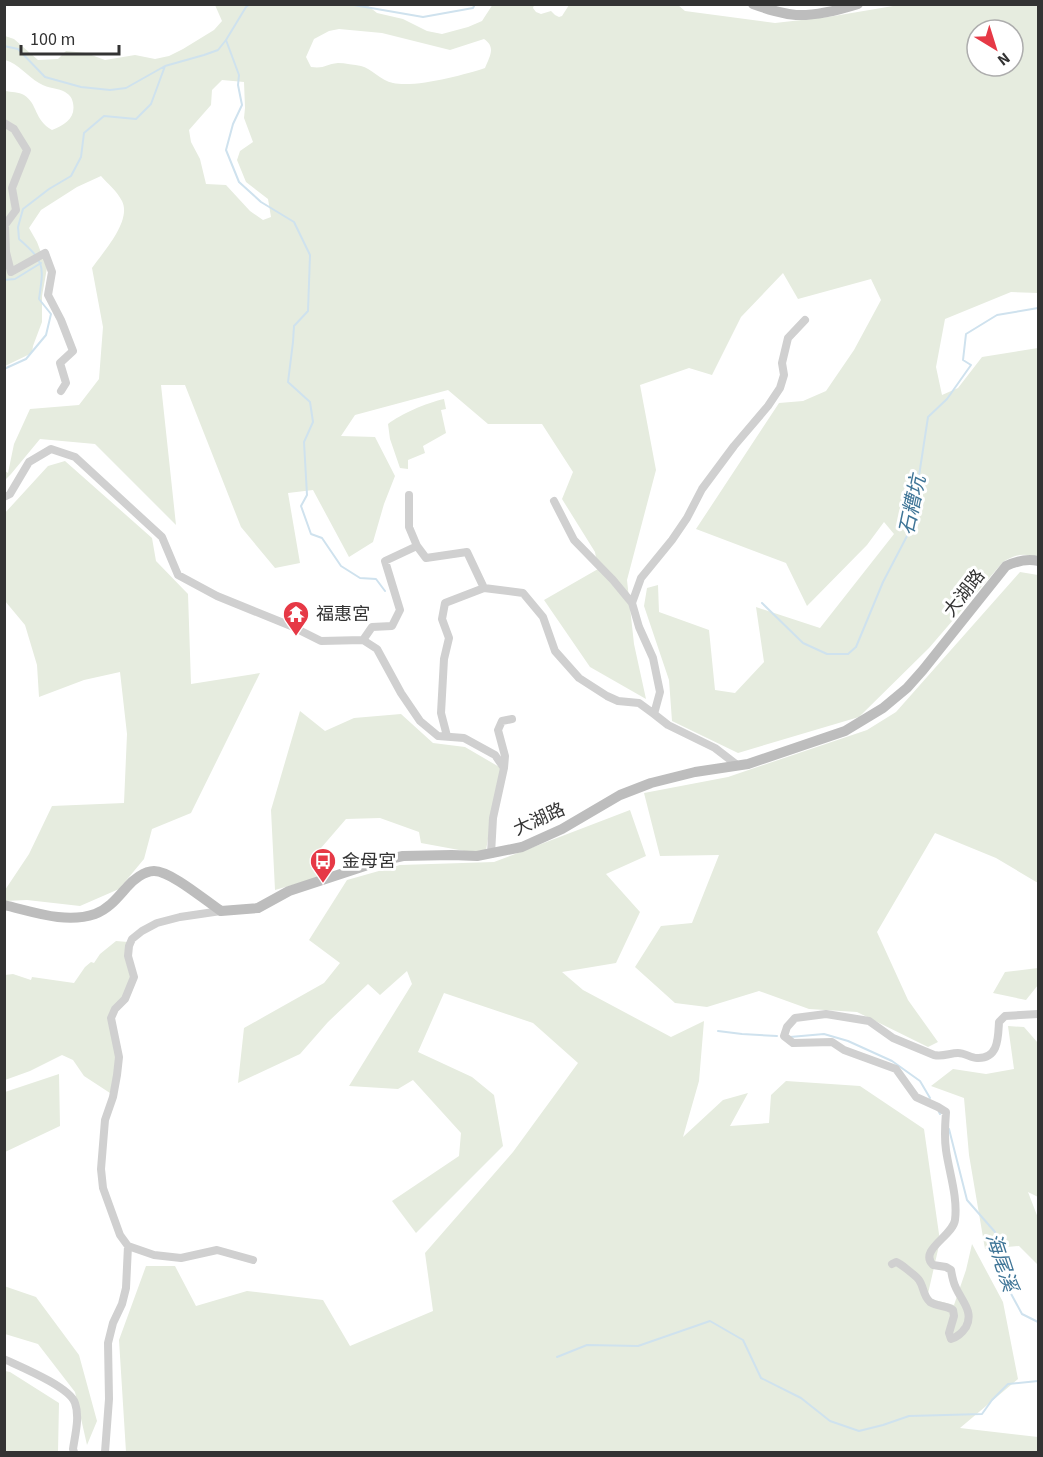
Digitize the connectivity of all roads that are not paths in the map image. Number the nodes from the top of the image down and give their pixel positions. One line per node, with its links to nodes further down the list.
1 (753, 4): 2 (street)
2 (858, 4)
3 (4, 123): 5 (street)
4 (805, 320): 12 (street)
5 (61, 391)
6 (410, 495): 9 (street)
7 (4, 497): 13 (street)
8 (554, 501): 12 (street)
9 (417, 546): 11 (street); 13 (street)
10 (1038, 561): 17 (street, 大湖路)
11 (484, 588): 14 (street); 16 (street)
12 (632, 603): 14 (street)
13 (363, 640): 16 (street)
14 (654, 714): 17 (street)
15 (512, 719): 18 (street)
16 (447, 736): 18 (street)
17 (737, 765): 19 (street, 大湖路)
18 (504, 768): 19 (street)
19 (491, 854): 21 (street, 大湖路)
20 (4, 905): 21 (street)
21 (221, 911): 23 (street)
22 (1038, 1014): 25 (street)
23 (128, 1246): 24 (street); 28 (street)
24 (253, 1260)
25 (892, 1264)
26 (4, 1359): 27 (street)
27 (74, 1452)
28 (105, 1452)

